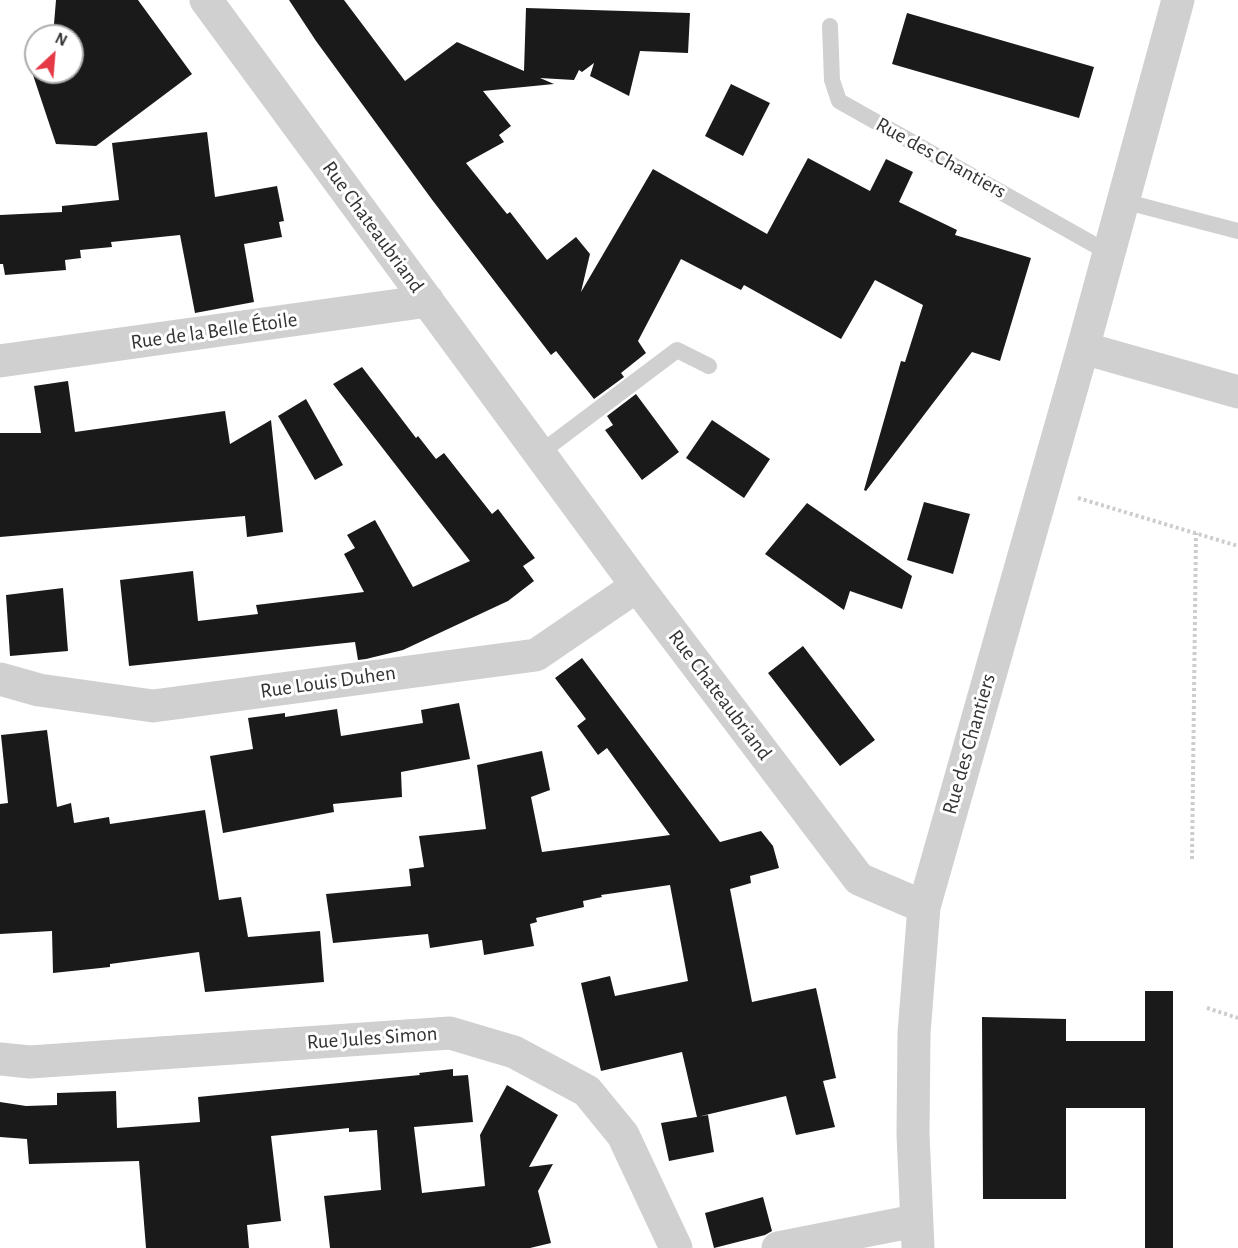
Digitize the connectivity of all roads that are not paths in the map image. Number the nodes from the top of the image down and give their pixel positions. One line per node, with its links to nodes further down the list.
1 (206, 0): 7 (street, Rue Chateaubriand)
2 (1178, 0): 4 (street, Rue des Chantiers)
3 (830, 26): 6 (lane, Rue des Chantiers)
4 (1123, 201): 5 (lane); 6 (street, Rue des Chantiers)
5 (1238, 231)
6 (1109, 253): 8 (street, Rue des Chantiers)
7 (428, 301): 9 (street, Rue de la Belle Étoile); 12 (street, Rue Chateaubriand)
8 (1083, 348): 11 (street); 15 (street, Rue des Chantiers)
9 (0, 361)
10 (709, 366): 12 (lane)
11 (1238, 392)
12 (540, 453): 13 (street, Rue Chateaubriand)
13 (637, 585): 14 (street, Rue Louis Duhen); 15 (street, Rue Chateaubriand)
14 (0, 679)
15 (924, 907): 17 (street, Rue des Chantiers)
16 (0, 1059): 18 (street, Rue Jules Simon)
17 (917, 1234): 19 (street)
18 (676, 1248)
19 (778, 1248)

